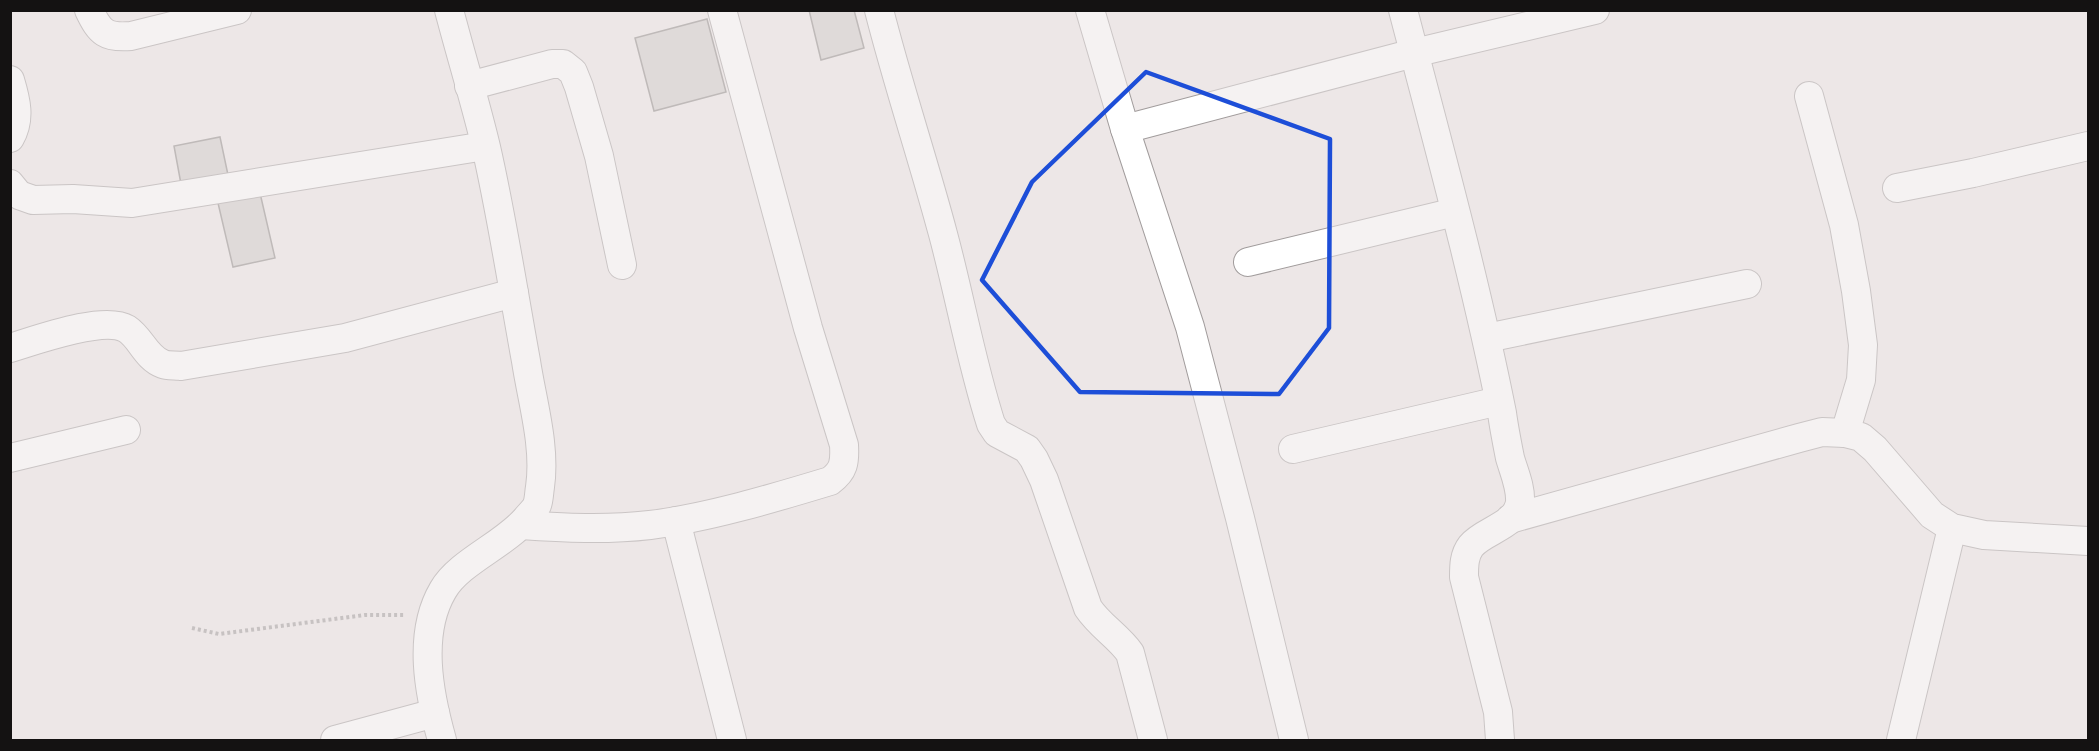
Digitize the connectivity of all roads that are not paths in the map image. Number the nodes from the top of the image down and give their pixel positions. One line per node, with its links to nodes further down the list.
1 (89, 10): 2 (street)
2 (237, 10)
3 (449, 10): 11 (street)
4 (722, 10): 32 (street)
5 (879, 10): 40 (street)
6 (1090, 10): 13 (street)
7 (1403, 10): 9 (street)
8 (1595, 10): 9 (street)
9 (1414, 53): 13 (street); 19 (street)
10 (10, 80): 14 (street)
11 (469, 86): 15 (street); 21 (street)
12 (1809, 96): 28 (street)
13 (1125, 129): 41 (street)
14 (10, 138)
15 (485, 146): 17 (street); 23 (street)
16 (2088, 147): 18 (street)
17 (10, 184)
18 (1897, 188)
19 (1455, 212): 20 (street); 24 (street)
20 (1248, 262)
21 (622, 265)
22 (1747, 284): 24 (street)
23 (514, 293): 25 (street); 33 (street)
24 (1487, 338): 26 (street)
25 (10, 348)
26 (1499, 401): 29 (street); 31 (street)
27 (126, 430): 30 (street)
28 (1845, 433): 31 (street); 34 (street)
29 (1293, 449)
30 (10, 458)
31 (1510, 519): 42 (street)
32 (676, 521): 33 (street); 39 (street)
33 (521, 525): 36 (street)
34 (1952, 528): 35 (street); 43 (street)
35 (2088, 541)
36 (435, 713): 37 (street); 38 (street)
37 (335, 741)
38 (442, 741)
39 (732, 741)
40 (1153, 741)
41 (1294, 741)
42 (1500, 741)
43 (1901, 741)

